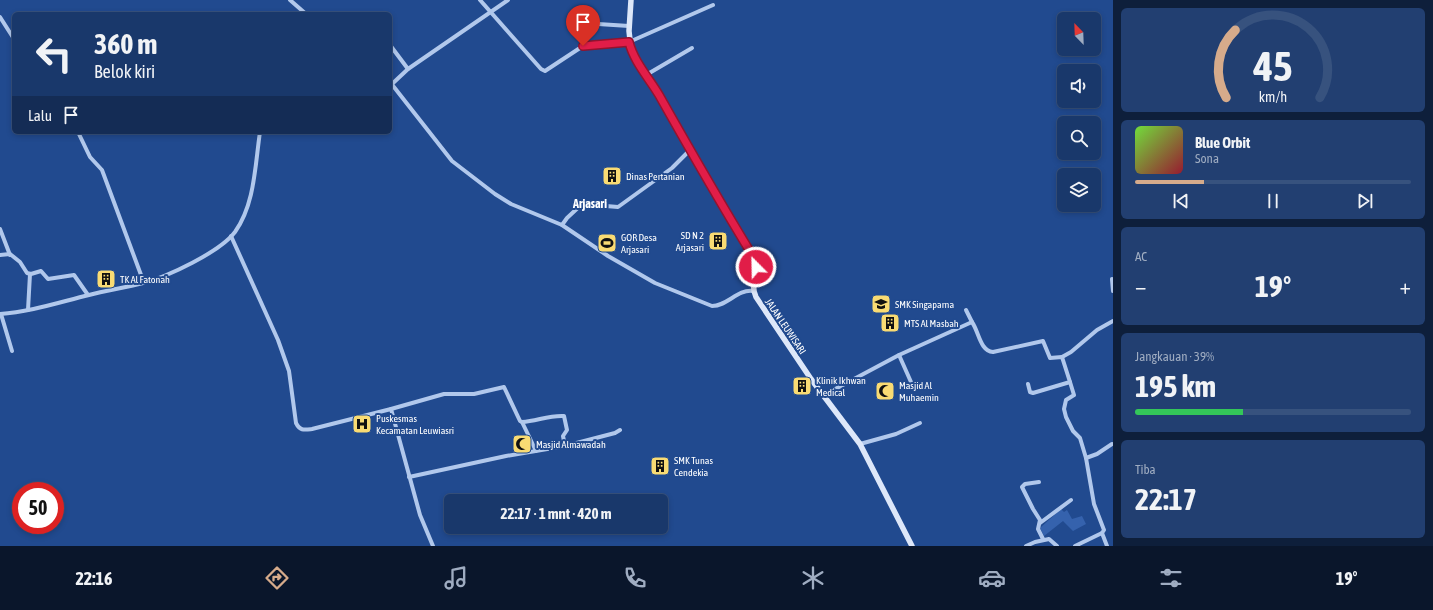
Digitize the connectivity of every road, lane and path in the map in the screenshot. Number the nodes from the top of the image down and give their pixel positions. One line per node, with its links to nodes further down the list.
1 (290, 0): 6 (street)
2 (480, 0): 7 (street)
3 (508, 0): 7 (street)
4 (631, 0): 10 (main road)
5 (713, 5): 12 (street)
6 (304, 12)
7 (490, 12): 12 (street); 15 (street)
8 (0, 17): 11 (street)
9 (598, 24): 10 (street)
10 (629, 26): 12 (main road)
11 (12, 36)
12 (629, 42): 16 (main road)
13 (392, 48): 15 (street)
14 (692, 48): 16 (street)
15 (408, 69): 17 (street)
16 (646, 75): 21 (main road)
17 (392, 82)
18 (392, 84): 22 (street)
19 (79, 134): 29 (street)
20 (260, 134): 24 (street)
21 (689, 151): 22 (street); 30 (main road)
22 (562, 225): 30 (street)
23 (0, 229): 26 (street)
24 (231, 236): 29 (street); 45 (street)
25 (0, 255): 26 (street)
26 (10, 255): 27 (street)
27 (30, 274): 32 (street); 33 (street)
28 (1112, 279): 31 (street)
29 (144, 283): 32 (street)
30 (753, 291): 44 (main road, JALAN LEUWISARI)
31 (1113, 291)
32 (88, 295): 33 (street)
33 (28, 310): 35 (street)
34 (966, 310): 37 (street)
35 (1, 314): 38 (street)
36 (1113, 321): 40 (street)
37 (972, 322): 39 (street); 40 (street)
38 (12, 351)
39 (899, 355): 41 (street); 44 (street)
40 (1062, 357): 42 (street)
41 (911, 382)
42 (1070, 382): 43 (street); 53 (street)
43 (1028, 384)
44 (824, 394): 49 (main road, JALAN LEUWISARI)
45 (391, 409): 46 (street); 54 (street)
46 (522, 422): 51 (street); 52 (street)
47 (920, 423): 49 (street)
48 (620, 430): 51 (street)
49 (860, 444): 61 (main road, JALAN LEUWISARI)
50 (1112, 444): 53 (street)
51 (565, 446): 52 (street)
52 (536, 451): 54 (street)
53 (1086, 458): 58 (street)
54 (409, 478): 60 (street)
55 (1039, 482): 57 (street)
56 (1071, 500): 57 (street)
57 (1040, 523): 59 (street)
58 (1102, 533): 64 (street); 65 (street)
59 (1043, 539): 62 (street); 63 (street)
60 (433, 546)
61 (912, 546)
62 (1026, 546)
63 (1057, 546)
64 (1075, 546)
65 (1107, 546)

